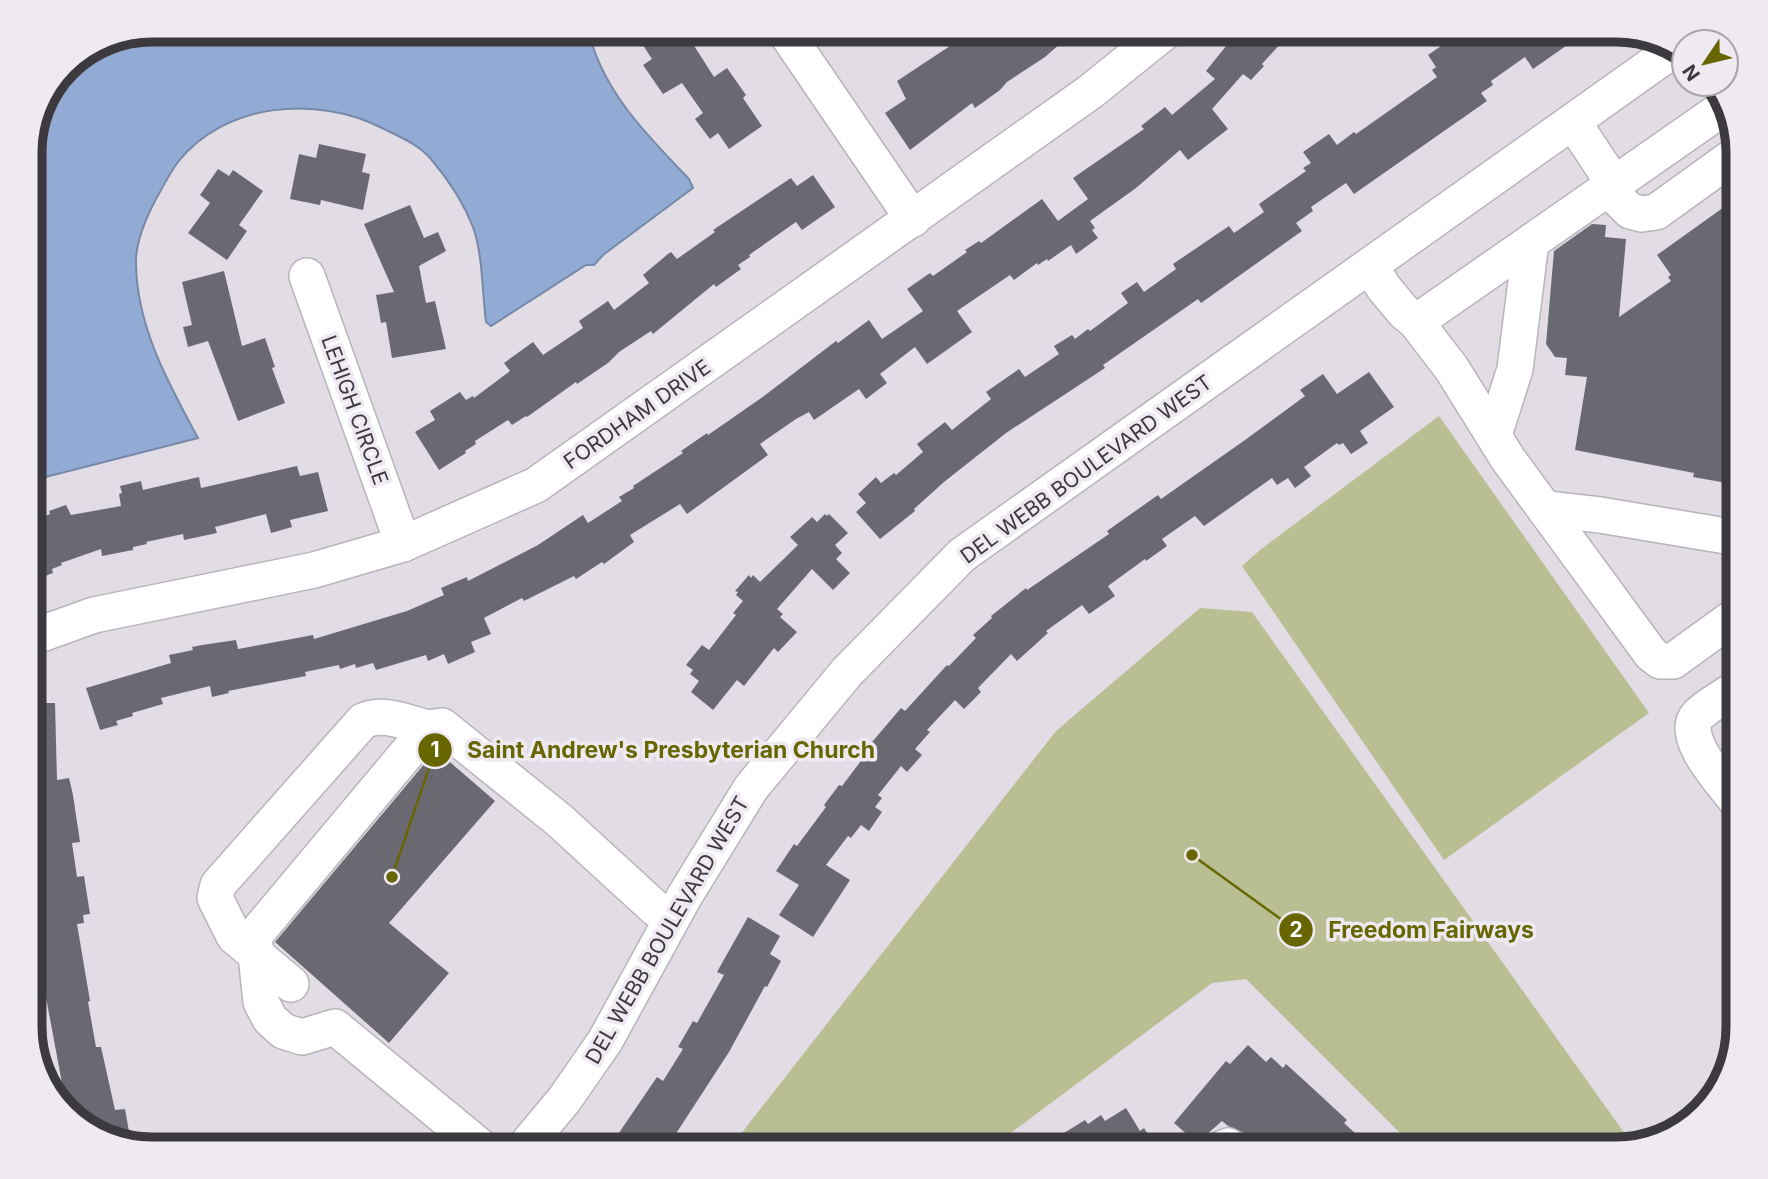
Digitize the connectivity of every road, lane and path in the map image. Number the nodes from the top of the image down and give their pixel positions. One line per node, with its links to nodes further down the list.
1 (792, 42): 8 (street)
2 (1152, 42): 8 (street, FORDHAM DRIVE)
3 (1667, 55): 5 (street, DEL WEBB BOULEVARD WEST)
4 (1718, 111): 7 (street)
5 (1573, 122): 7 (street); 10 (street, DEL WEBB BOULEVARD WEST)
6 (1726, 162): 7 (street)
7 (1614, 184): 9 (street)
8 (914, 219): 16 (street, FORDHAM DRIVE)
9 (1531, 242): 12 (street); 13 (street)
10 (1370, 266): 12 (street); 22 (street, DEL WEBB BOULEVARD WEST)
11 (307, 276): 16 (street, LEHIGH CIRCLE)
12 (1416, 322): 13 (street)
13 (1494, 435): 14 (street)
14 (1547, 509): 15 (street); 17 (street)
15 (1726, 536)
16 (403, 544): 18 (street, FORDHAM DRIVE)
17 (1726, 623)
18 (42, 634)
19 (1726, 695): 21 (street)
20 (428, 728): 22 (street); 23 (street); 23 (street)
21 (1726, 787)
22 (671, 919): 26 (street, DEL WEBB BOULEVARD WEST)
23 (256, 954): 24 (street); 24 (street)
24 (335, 1027): 25 (street)
25 (469, 1137)
26 (533, 1137)

